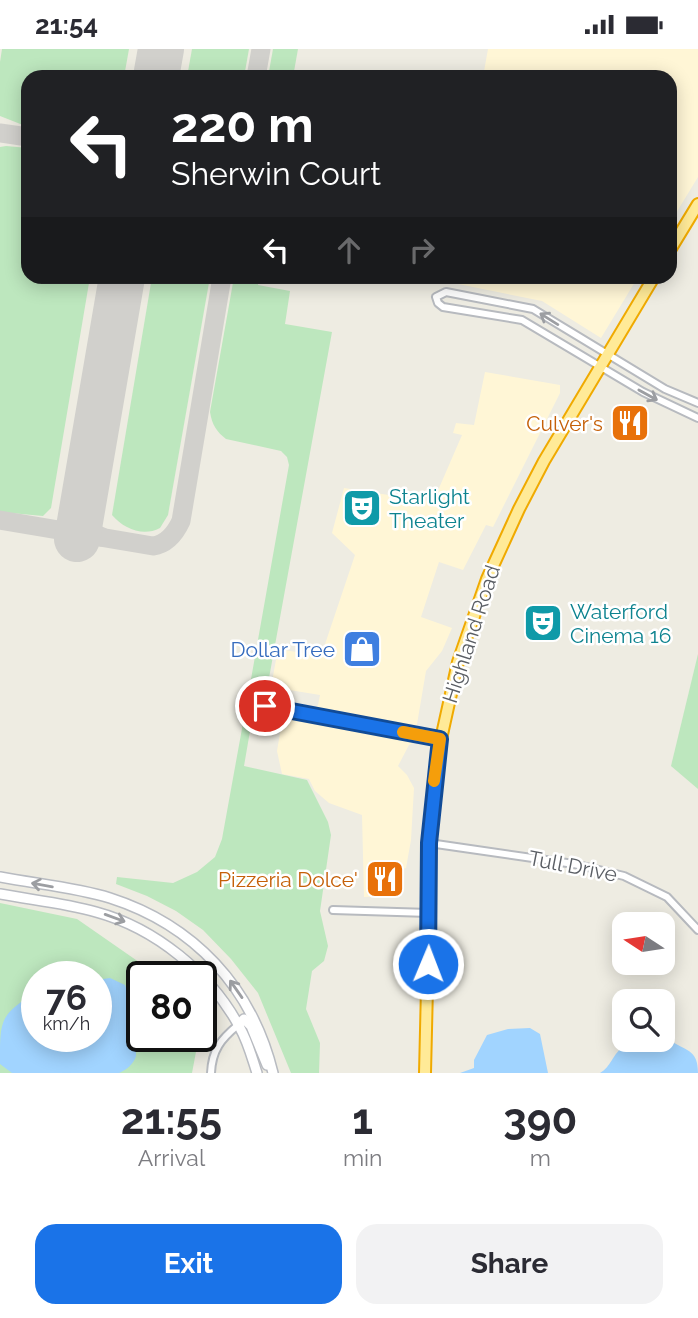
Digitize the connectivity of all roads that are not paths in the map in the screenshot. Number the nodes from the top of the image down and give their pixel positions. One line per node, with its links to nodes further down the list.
1 (698, 204): 2 (highway)
2 (677, 238)
3 (650, 284): 4 (highway, Highland Road)
4 (608, 354): 5 (highway, Highland Road); 5 (street, one-way to 5); 6 (street)
5 (601, 367): 7 (street, one-way to 7); 9 (highway, Highland Road)
6 (698, 403)
7 (698, 418)
8 (265, 706): 9 (street)
9 (440, 739): 10 (highway, Highland Road)
10 (429, 843): 14 (highway, Highland Road); 15 (street, Tull Drive)
11 (0, 877): 19 (main road, one-way to 11)
12 (0, 894): 16 (main road, one-way to 16)
13 (333, 910): 14 (street)
14 (429, 913): 20 (highway, Highland Road)
15 (698, 930)
16 (238, 1025): 17 (street); 18 (main road); 19 (main road)
17 (211, 1073)
18 (259, 1073)
19 (272, 1073)
20 (425, 1073)

